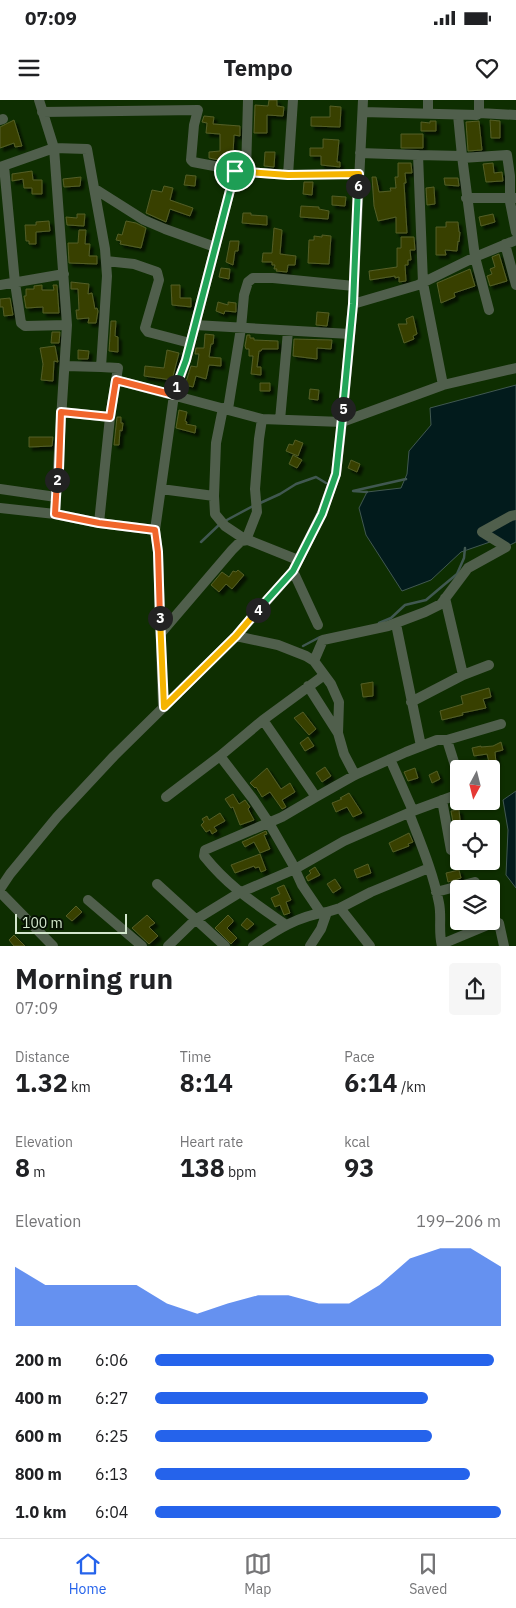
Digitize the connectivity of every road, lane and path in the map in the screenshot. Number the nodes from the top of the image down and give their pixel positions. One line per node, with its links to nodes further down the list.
1 (39, 100): 9 (street)
2 (248, 100): 21 (street)
3 (293, 100): 23 (street)
4 (363, 100): 10 (street)
5 (428, 100): 12 (street)
6 (479, 100): 11 (street)
7 (168, 105): 8 (street); 9 (street)
8 (198, 105): 21 (street)
9 (42, 112): 15 (street)
10 (362, 112): 12 (street); 16 (street)
11 (479, 113): 13 (street); 14 (street)
12 (428, 114): 13 (street)
13 (458, 115): 19 (street)
14 (516, 115)
15 (54, 148): 20 (street); 24 (street); 33 (street)
16 (360, 153): 18 (street); 22 (street)
17 (512, 154): 19 (street); 26 (street)
18 (418, 155): 19 (street); 35 (street)
19 (462, 157): 25 (street)
20 (2, 166): 34 (street)
21 (241, 171): 23 (street); 30 (street)
22 (359, 174): 23 (street); 37 (street)
23 (288, 175)
24 (95, 189): 30 (street); 32 (street)
25 (466, 198): 26 (street); 31 (street)
26 (513, 198): 27 (street)
27 (516, 232)
28 (516, 240): 29 (street)
29 (506, 244): 31 (street); 38 (street)
30 (215, 247): 42 (street)
31 (475, 257): 35 (street); 40 (street)
32 (106, 261): 46 (street); 48 (street)
33 (64, 274): 34 (street); 41 (street)
34 (15, 283): 36 (street); 41 (street)
35 (423, 283): 39 (street); 51 (street)
36 (0, 285)
37 (354, 286): 39 (street); 43 (street)
38 (516, 286)
39 (353, 304): 45 (street)
40 (489, 310)
41 (67, 325): 47 (street)
42 (195, 325): 43 (street); 46 (street)
43 (241, 328): 44 (street); 53 (street)
44 (288, 331): 45 (street); 57 (street)
45 (350, 334): 58 (street)
46 (190, 342): 52 (street)
47 (65, 366): 48 (street); 54 (street)
48 (101, 366): 50 (street)
49 (516, 368): 51 (street)
50 (116, 380): 52 (street); 55 (street)
51 (444, 385): 58 (street)
52 (174, 395): 53 (street); 60 (street)
53 (226, 408): 56 (street); 61 (street)
54 (61, 412): 55 (street); 62 (street)
55 (110, 417): 66 (street)
56 (262, 419): 57 (street); 68 (street)
57 (280, 420): 58 (street)
58 (342, 422): 69 (street)
59 (0, 489): 62 (street)
60 (160, 489): 61 (street); 67 (street)
61 (214, 496): 68 (street)
62 (56, 498): 64 (street)
63 (0, 508): 64 (street)
64 (55, 514): 66 (street)
65 (516, 515): 71 (street)
66 (99, 523): 67 (street)
67 (155, 530): 74 (street)
68 (246, 540): 69 (street); 74 (street)
69 (298, 560): 70 (street)
70 (293, 571): 73 (street); 75 (street)
71 (445, 598): 72 (street); 78 (street)
72 (396, 624): 76 (street); 81 (street)
73 (318, 625)
74 (161, 633): 82 (street)
75 (236, 636): 76 (street); 82 (street)
76 (314, 661): 79 (street)
77 (489, 665): 78 (street)
78 (463, 675): 81 (street)
79 (323, 676): 80 (street); 85 (street)
80 (308, 686): 83 (street); 85 (street)
81 (411, 702): 87 (street)
82 (164, 707): 103 (street)
83 (263, 720): 88 (street); 93 (street)
84 (501, 724): 86 (street)
85 (338, 733): 91 (street)
86 (447, 740): 87 (street); 90 (street)
87 (421, 746): 89 (street)
88 (220, 756): 92 (street); 97 (street)
89 (390, 759): 91 (street); 96 (street)
90 (453, 760)
91 (356, 775): 93 (street)
92 (166, 797)
93 (316, 797): 97 (street)
94 (450, 797): 95 (street)
95 (442, 800): 96 (street); 98 (street)
96 (411, 812): 99 (street); 100 (street)
97 (269, 823): 100 (street); 105 (street)
98 (450, 844)
99 (429, 868): 104 (street); 107 (street)
100 (295, 869): 105 (street); 108 (street)
101 (157, 884): 109 (street)
102 (450, 888): 104 (street)
103 (0, 891): 112 (street)
104 (436, 892): 111 (street)
105 (239, 893): 109 (street); 110 (street)
106 (88, 900): 113 (street)
107 (340, 908): 108 (street); 118 (street)
108 (324, 913): 110 (street); 117 (street)
109 (195, 920): 114 (street); 115 (street)
110 (286, 924): 116 (street)
111 (442, 945): 119 (street)
112 (53, 946)
113 (142, 946)
114 (168, 946)
115 (224, 946)
116 (253, 946)
117 (310, 946)
118 (370, 946)
119 (504, 946)

